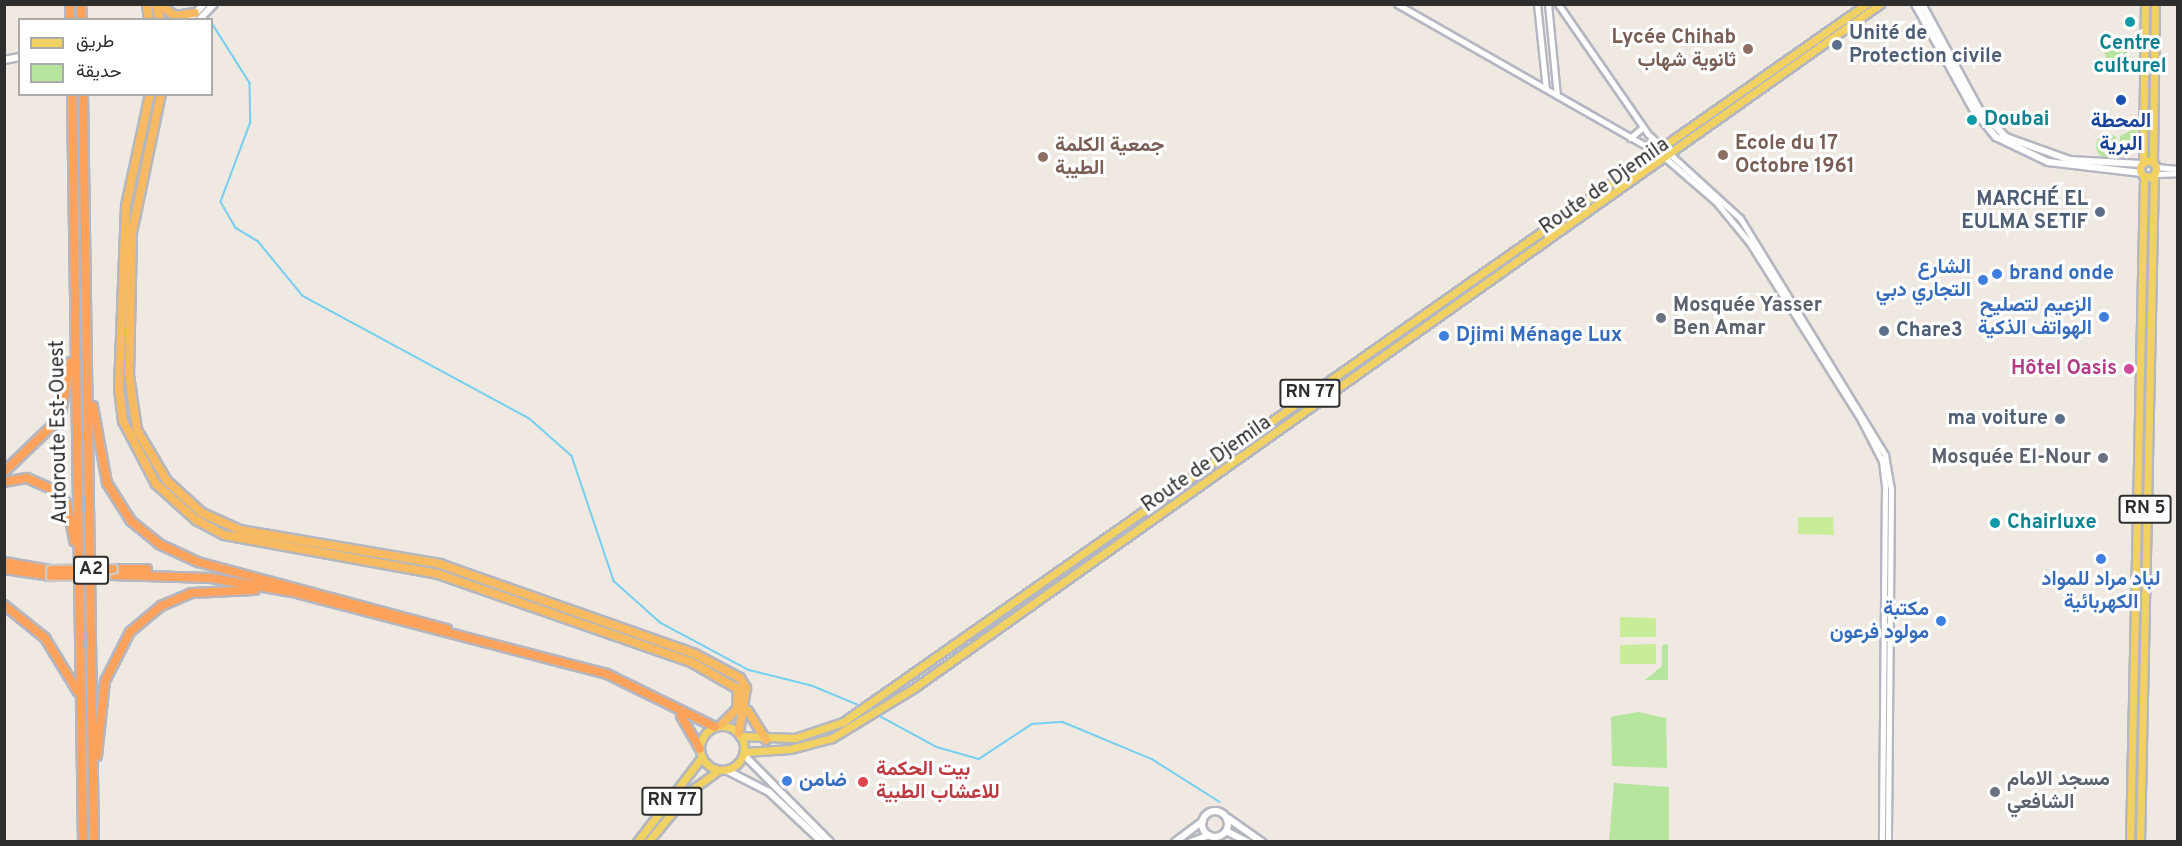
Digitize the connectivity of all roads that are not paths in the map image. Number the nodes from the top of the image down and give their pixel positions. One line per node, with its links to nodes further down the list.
1 (158, 4): 14 (highway)
2 (204, 4): 14 (main road)
3 (214, 4): 14 (main road)
4 (1397, 4): 15 (street)
5 (1536, 4): 15 (street)
6 (1548, 4): 16 (street)
7 (1558, 4): 21 (street)
8 (1866, 4): 23 (main road, Route de Djemila / RN 77)
9 (1880, 4): 25 (main road)
10 (1915, 4): 26 (main road)
11 (1922, 4): 26 (main road)
12 (2145, 4): 27 (main road)
13 (2155, 4): 28 (main road, RN 5)
14 (194, 18)
15 (1546, 88): 16 (street)
16 (1557, 95): 22 (street)
17 (72, 96): 31 (highway, Autoroute Est-Ouest / A2)
18 (83, 96): 32 (highway, Autoroute Est-Ouest / A2)
19 (150, 96): 49 (highway)
20 (161, 96): 48 (highway)
21 (1643, 127): 22 (street); 23 (street)
22 (1630, 138): 24 (street)
23 (1662, 145): 24 (main road, Route de Djemila / RN 77); 25 (street)
24 (1655, 150): 25 (street); 51 (main road, Route de Djemila / RN 77)
25 (1666, 153): 53 (main road); 70 (street); 71 (street)
26 (2052, 160): 27 (main road); 30 (main road)
27 (2143, 163): 28 (main road); 30 (main road)
28 (2155, 170): 29 (street); 30 (main road); 73 (main road, RN 5)
29 (2178, 171)
30 (2143, 175): 72 (main road, RN 5)
31 (75, 328): 33 (highway); 36 (highway, Autoroute Est-Ouest / A2)
32 (88, 369): 42 (highway); 54 (highway, Autoroute Est-Ouest / A2)
33 (4, 472)
34 (4, 482): 36 (highway)
35 (4, 562): 39 (highway)
36 (79, 566): 46 (highway, Autoroute Est-Ouest / A2)
37 (4, 569): 41 (highway)
38 (113, 572): 39 (highway, bridge); 42 (highway); 43 (highway)
39 (51, 573): 41 (highway)
40 (4, 575): 41 (highway)
41 (22, 575)
42 (278, 582): 45 (highway)
43 (321, 601): 45 (highway); 54 (highway)
44 (4, 605): 46 (highway)
45 (464, 636): 47 (highway)
46 (80, 698): 60 (highway, Autoroute Est-Ouest / A2)
47 (674, 709): 49 (highway); 52 (highway)
48 (747, 709): 50 (highway); 51 (highway)
49 (718, 726): 50 (main road); 52 (main road)
50 (740, 735): 51 (main road, Route de Djemila / RN 77); 53 (main road)
51 (766, 740)
52 (701, 753): 55 (main road); 62 (main road, RN 77)
53 (744, 753): 55 (main road); 65 (main road)
54 (93, 771): 61 (highway, Autoroute Est-Ouest / A2)
55 (723, 771): 63 (main road); 64 (main road)
56 (1225, 816): 57 (main road); 58 (main road); 69 (main road)
57 (1203, 821): 59 (main road); 66 (main road)
58 (1226, 831): 59 (main road); 68 (main road)
59 (1209, 835): 67 (main road)
60 (83, 842)
61 (94, 842)
62 (637, 842)
63 (648, 842)
64 (822, 842)
65 (830, 842)
66 (1175, 842)
67 (1191, 842)
68 (1248, 842)
69 (1262, 842)
70 (1881, 842)
71 (1888, 842)
72 (2130, 842)
73 (2140, 842)

